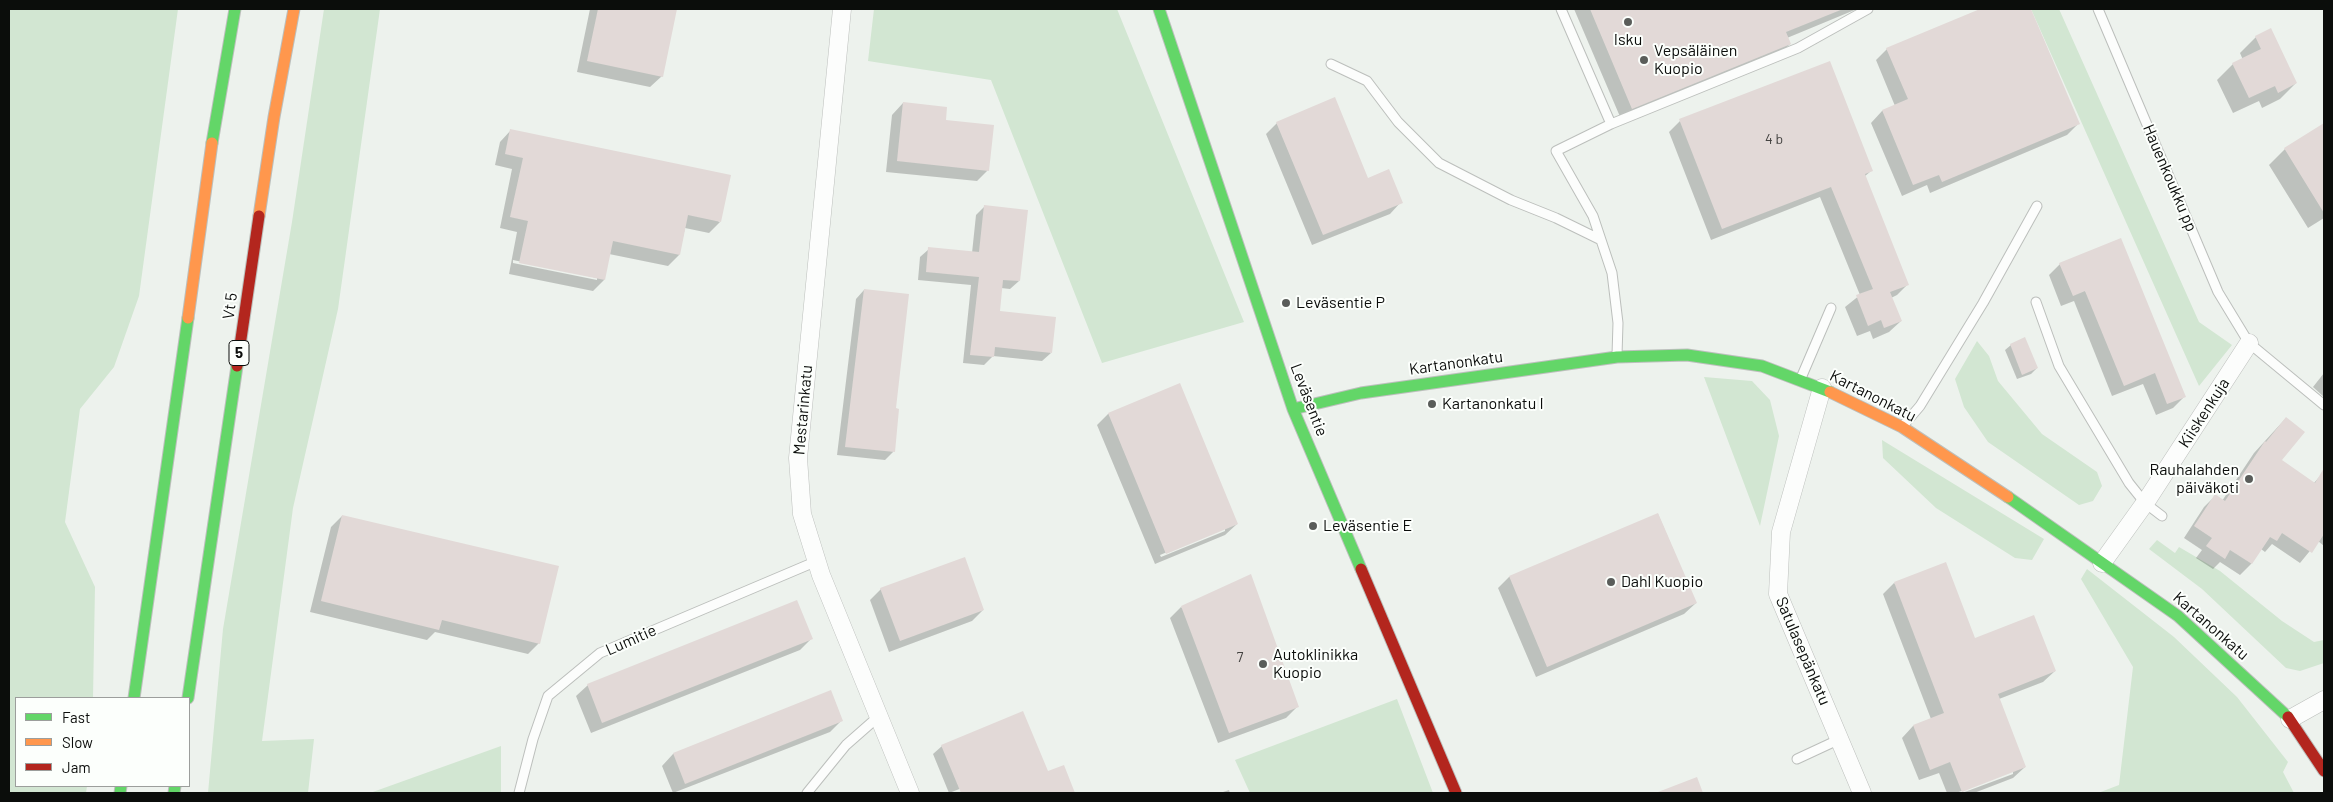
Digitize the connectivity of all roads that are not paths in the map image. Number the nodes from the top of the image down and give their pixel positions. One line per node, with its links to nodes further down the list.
1 (235, 9): 25 (main road)
2 (294, 9): 26 (main road, Vt 5 / 5)
3 (842, 9): 23 (street, Mestarinkatu)
4 (1159, 9): 19 (main road, Leväsentie)
5 (1561, 9): 9 (lane)
6 (1868, 9): 9 (lane)
7 (2098, 9): 14 (lane, Hauenkoukku pp)
8 (1331, 64): 11 (lane)
9 (1611, 124): 11 (lane)
10 (2037, 206): 20 (lane)
11 (1601, 240): 15 (lane)
12 (2036, 302): 21 (lane)
13 (1831, 308): 16 (lane)
14 (2249, 343): 18 (lane); 21 (street, Kiiskenkuja)
15 (1617, 357): 16 (main road, Kartanonkatu); 19 (main road, Kartanonkatu)
16 (1800, 380): 17 (main road, Kartanonkatu)
17 (1822, 388): 20 (main road, Kartanonkatu); 30 (street, Satulasepänkatu)
18 (2324, 405)
19 (1293, 409): 36 (main road, Leväsentie)
20 (1902, 427): 24 (main road, Kartanonkatu)
21 (2145, 503): 22 (lane); 24 (street, Kiiskenkuja)
22 (2162, 516)
23 (817, 561): 28 (street, Mestarinkatu); 33 (lane, Lumitie)
24 (2102, 563): 29 (main road, Kartanonkatu)
25 (134, 697)
26 (188, 697)
27 (2324, 700): 29 (street)
28 (879, 716): 34 (lane); 35 (street, Mestarinkatu)
29 (2290, 719): 32 (main road, Kartanonkatu)
30 (1840, 739): 31 (lane); 37 (street, Satulasepänkatu)
31 (1797, 759)
32 (2324, 770)
33 (519, 793)
34 (808, 793)
35 (910, 793)
36 (1456, 793)
37 (1862, 793)

